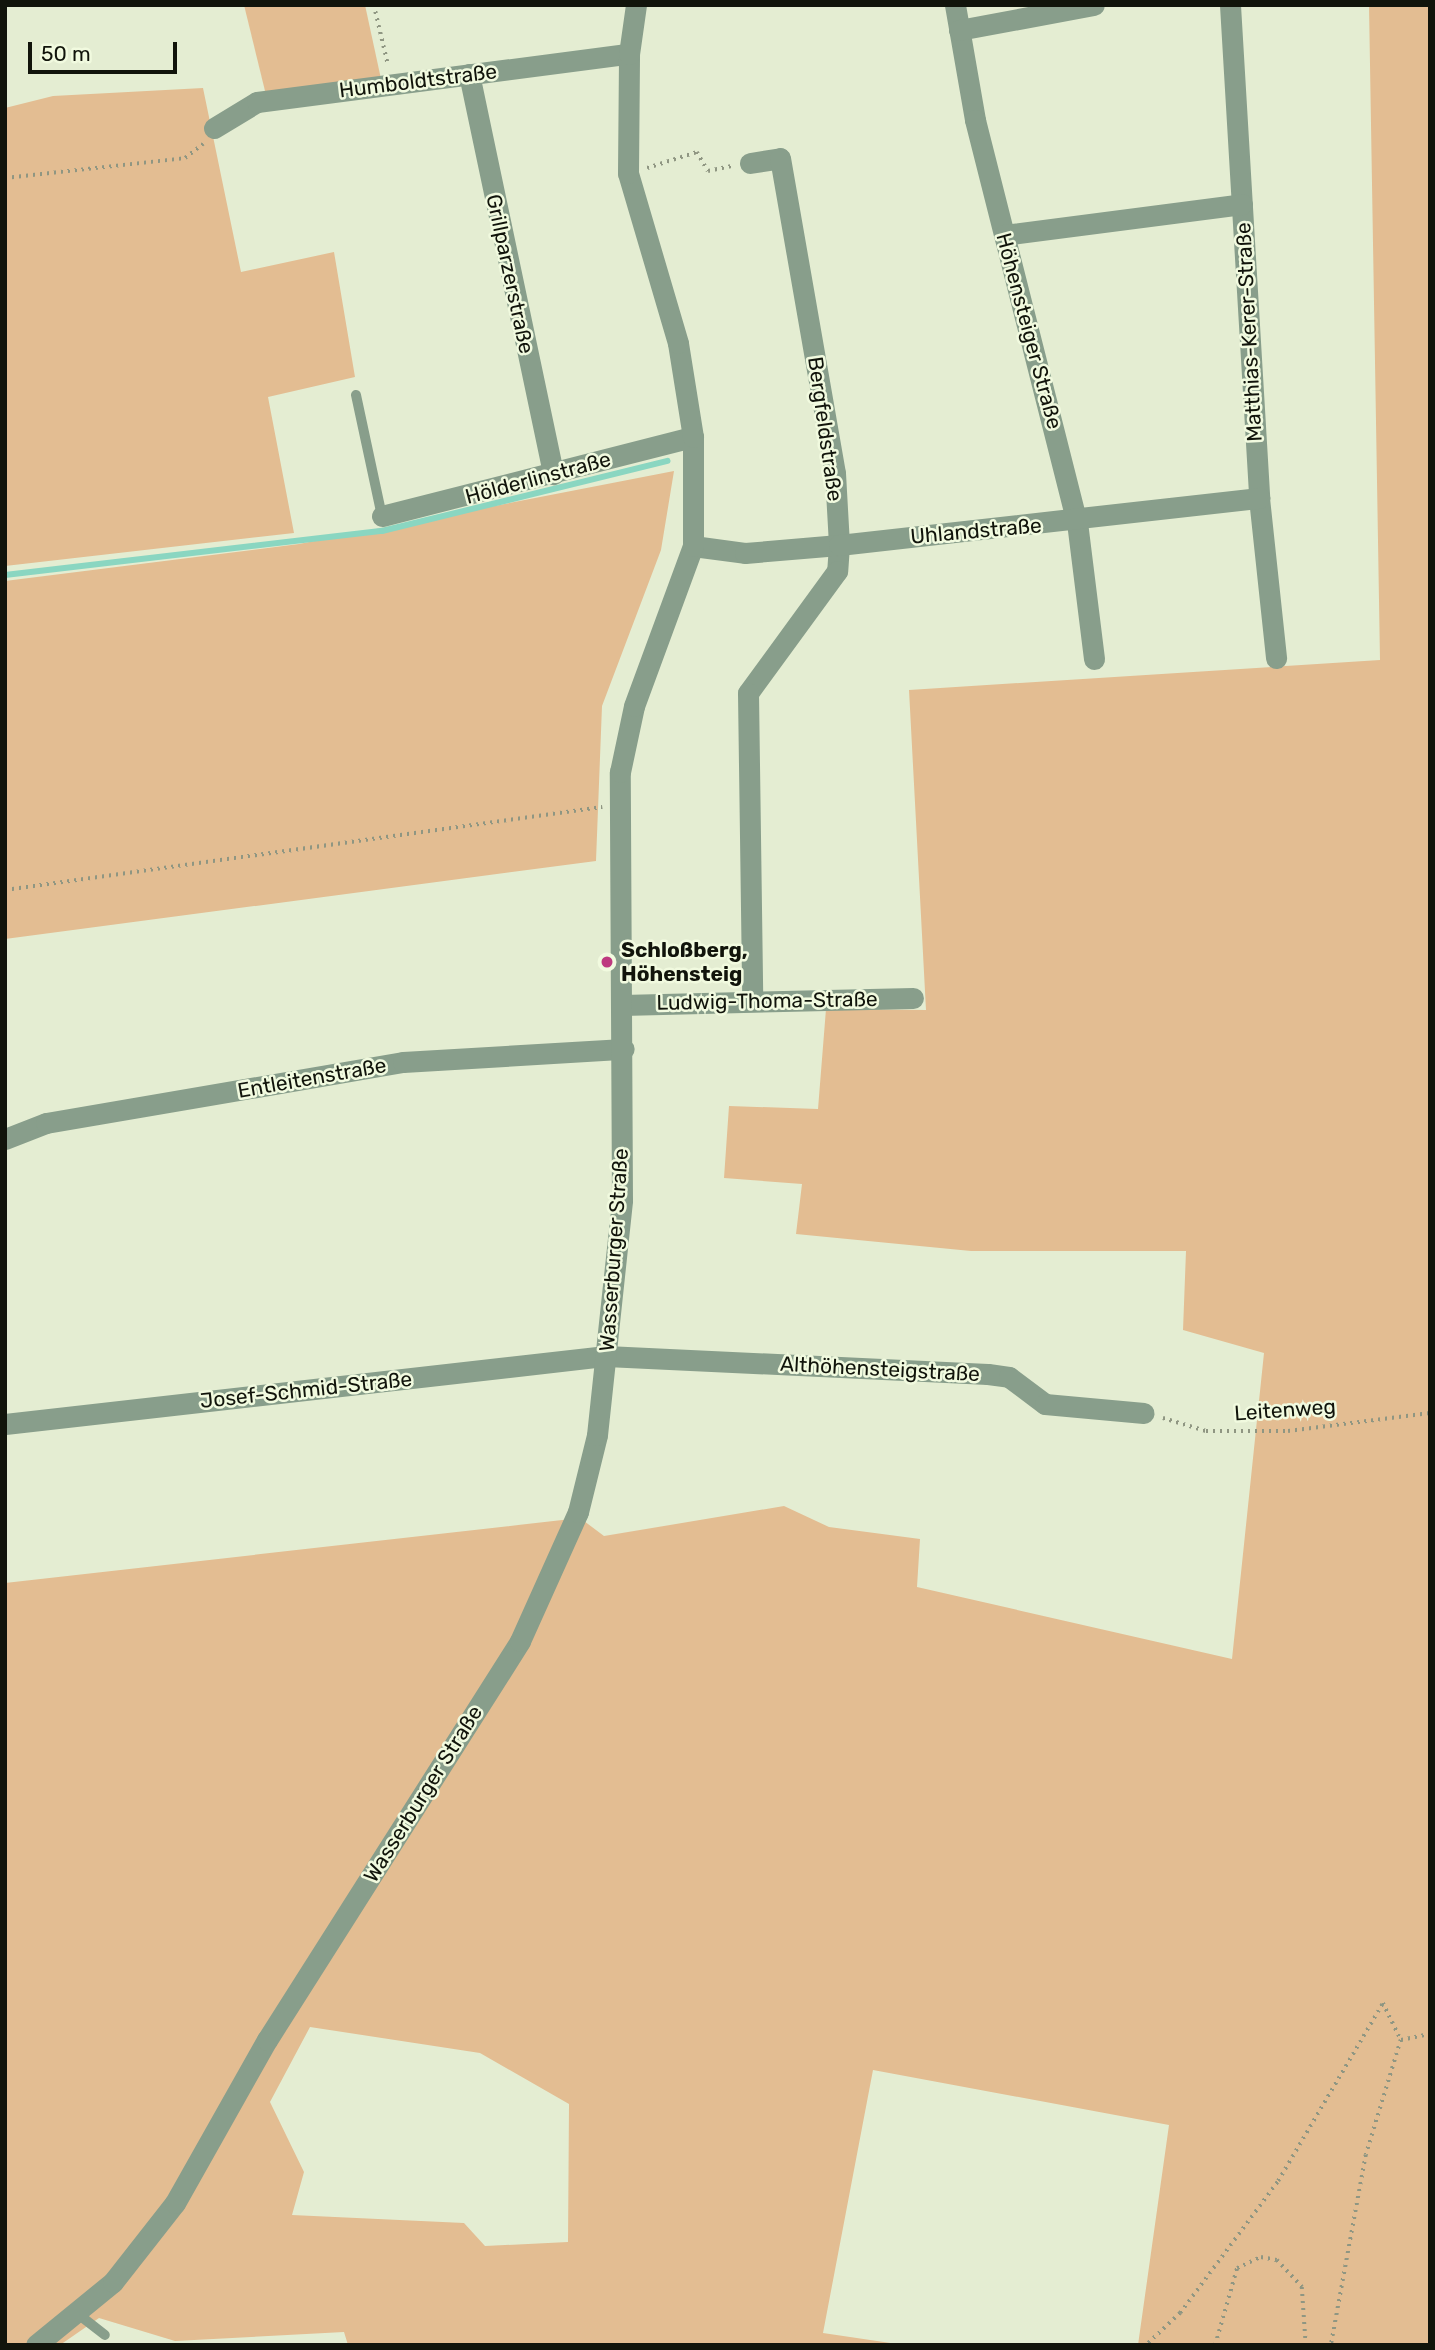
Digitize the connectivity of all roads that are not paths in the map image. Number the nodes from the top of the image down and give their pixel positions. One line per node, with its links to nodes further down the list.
1 (636, 5): 6 (street, Wasserburger Straße)
2 (955, 5): 5 (street, Höhensteiger Straße)
3 (1094, 5): 5 (street)
4 (1230, 5): 10 (street, Matthias-Kerer-Straße)
5 (959, 30): 11 (street, Höhensteiger Straße)
6 (629, 54): 7 (street, Humboldtstraße); 13 (street, Wasserburger Straße)
7 (469, 74): 8 (street, Humboldtstraße); 14 (street, Grillparzerstraße)
8 (214, 128)
9 (750, 163): 18 (street, Bergfeldstraße)
10 (1242, 204): 11 (street); 15 (street, Matthias-Kerer-Straße)
11 (1004, 234): 17 (street, Höhensteiger Straße)
12 (356, 395): 16 (lane)
13 (693, 437): 14 (street, Hölderlinstraße); 19 (street, Wasserburger Straße)
14 (552, 474): 16 (street, Hölderlinstraße)
15 (1259, 498): 17 (street, Uhlandstraße); 20 (street, Matthias-Kerer-Straße)
16 (382, 516)
17 (1077, 522): 18 (street, Uhlandstraße); 21 (street, Höhensteiger Straße)
18 (839, 545): 19 (street, Uhlandstraße); 22 (street, Bergfeldstraße)
19 (693, 546): 24 (street, Wasserburger Straße)
20 (1276, 658)
21 (1094, 659)
22 (751, 998): 23 (street, Ludwig-Thoma-Straße); 24 (street, Ludwig-Thoma-Straße)
23 (913, 998)
24 (622, 1005): 25 (street, Wasserburger Straße)
25 (624, 1049): 26 (street, Entleitenstraße); 27 (street, Wasserburger Straße)
26 (5, 1139)
27 (606, 1356): 28 (street, Althöhensteigstraße); 29 (street, Josef-Schmid-Straße); 30 (street, Wasserburger Straße)
28 (1144, 1413)
29 (5, 1424)
30 (78, 2314): 31 (lane); 32 (street, Wasserburger Straße)
31 (105, 2335)
32 (36, 2345)

